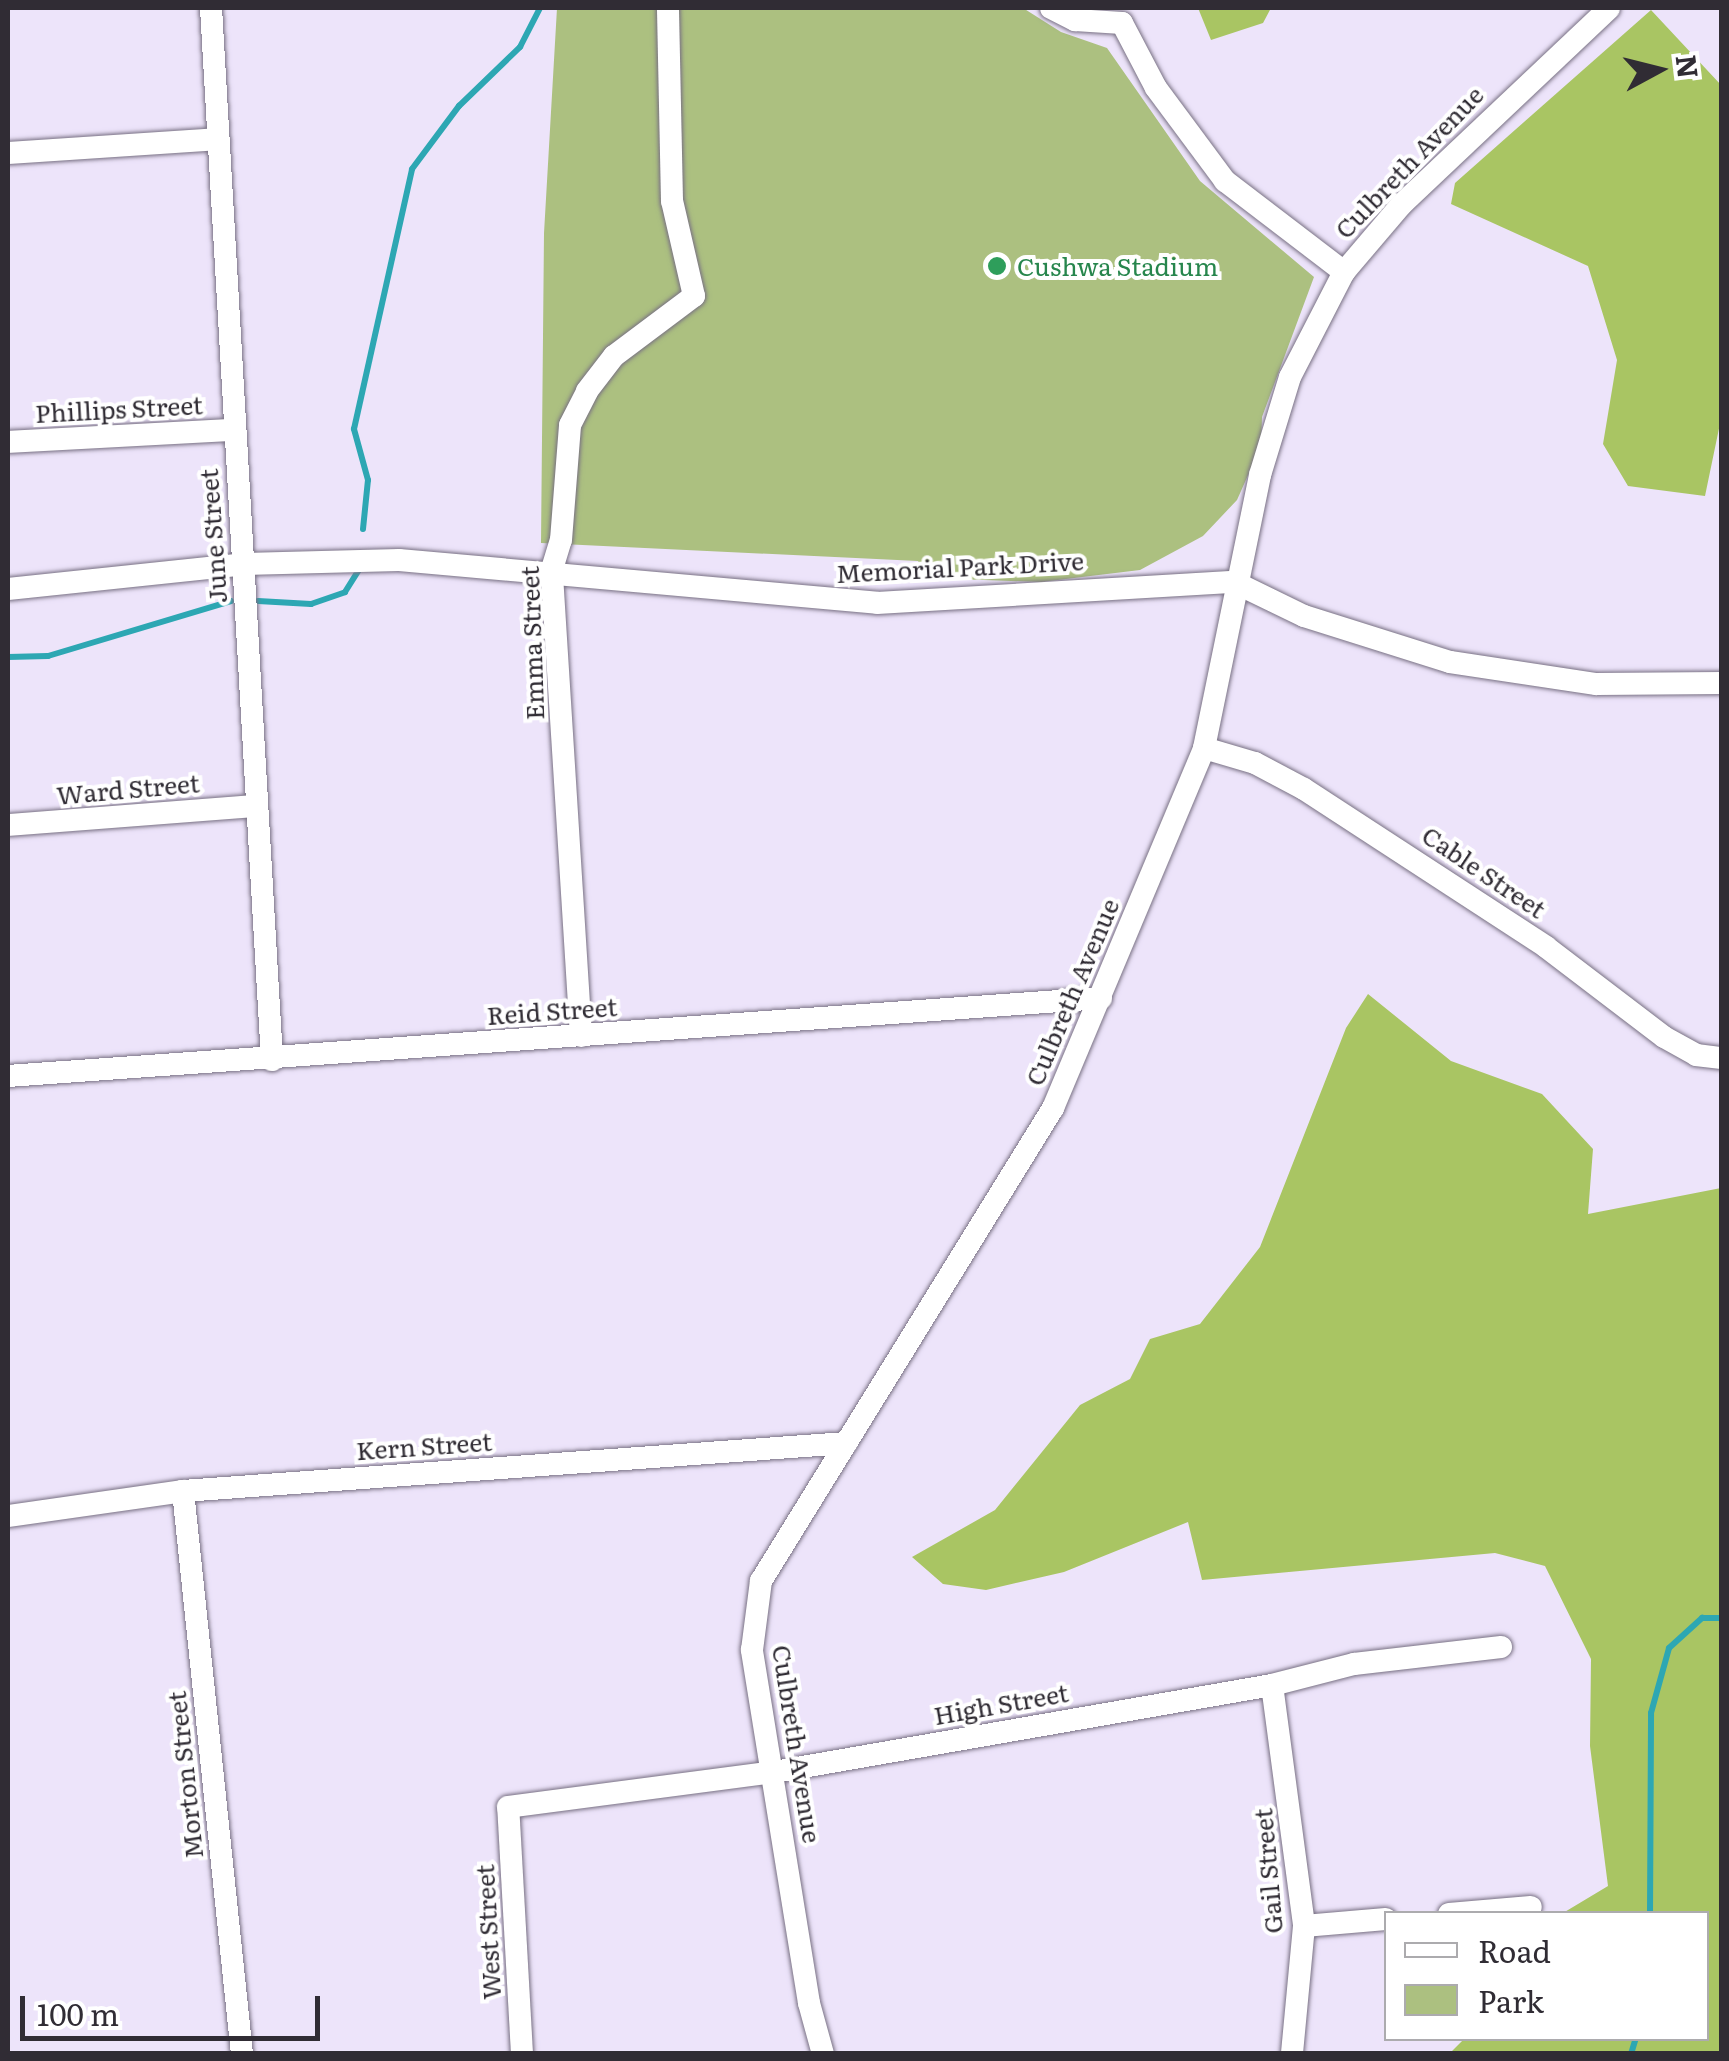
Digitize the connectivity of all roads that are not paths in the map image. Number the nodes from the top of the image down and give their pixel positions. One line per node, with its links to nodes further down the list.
1 (211, 8): 6 (street, June Street)
2 (668, 8): 12 (street, Emma Street)
3 (1051, 8): 5 (street)
4 (1609, 8): 8 (street, Culbreth Avenue)
5 (1120, 15): 8 (street)
6 (218, 139): 7 (street); 9 (street, June Street)
7 (8, 153)
8 (1344, 272): 13 (street, Culbreth Avenue)
9 (233, 430): 10 (street, Phillips Street); 11 (street, June Street)
10 (8, 442)
11 (244, 564): 12 (street, Memorial Park Drive); 14 (street, Memorial Park Drive); 17 (street, June Street)
12 (552, 569): 13 (street, Memorial Park Drive); 20 (street, Emma Street)
13 (1234, 582): 15 (street, Memorial Park Drive); 16 (street, Culbreth Avenue)
14 (8, 589)
15 (1722, 683)
16 (1204, 748): 19 (street, Culbreth Avenue); 21 (street, Cable Street)
17 (253, 806): 18 (street, Ward Street); 22 (street, June Street)
18 (8, 826)
19 (1101, 998): 20 (street, Reid Street); 24 (street, Culbreth Avenue)
20 (580, 1036): 22 (street, Reid Street)
21 (1722, 1058)
22 (272, 1060): 23 (street, Reid Street)
23 (8, 1076)
24 (846, 1443): 25 (street, Kern Street); 29 (street, Culbreth Avenue)
25 (183, 1490): 26 (street, Kern Street); 35 (street, Morton Street)
26 (8, 1516)
27 (1501, 1647): 28 (street, High Street)
28 (1272, 1685): 29 (street, High Street); 34 (street, Gail Street)
29 (774, 1772): 30 (street, High Street); 37 (street, Culbreth Avenue)
30 (508, 1806): 36 (street, West Street)
31 (1531, 1906): 32 (street)
32 (1480, 1911)
33 (1384, 1919): 34 (street)
34 (1304, 1926): 38 (street, Gail Street)
35 (242, 2054)
36 (522, 2054)
37 (823, 2054)
38 (1292, 2054)

